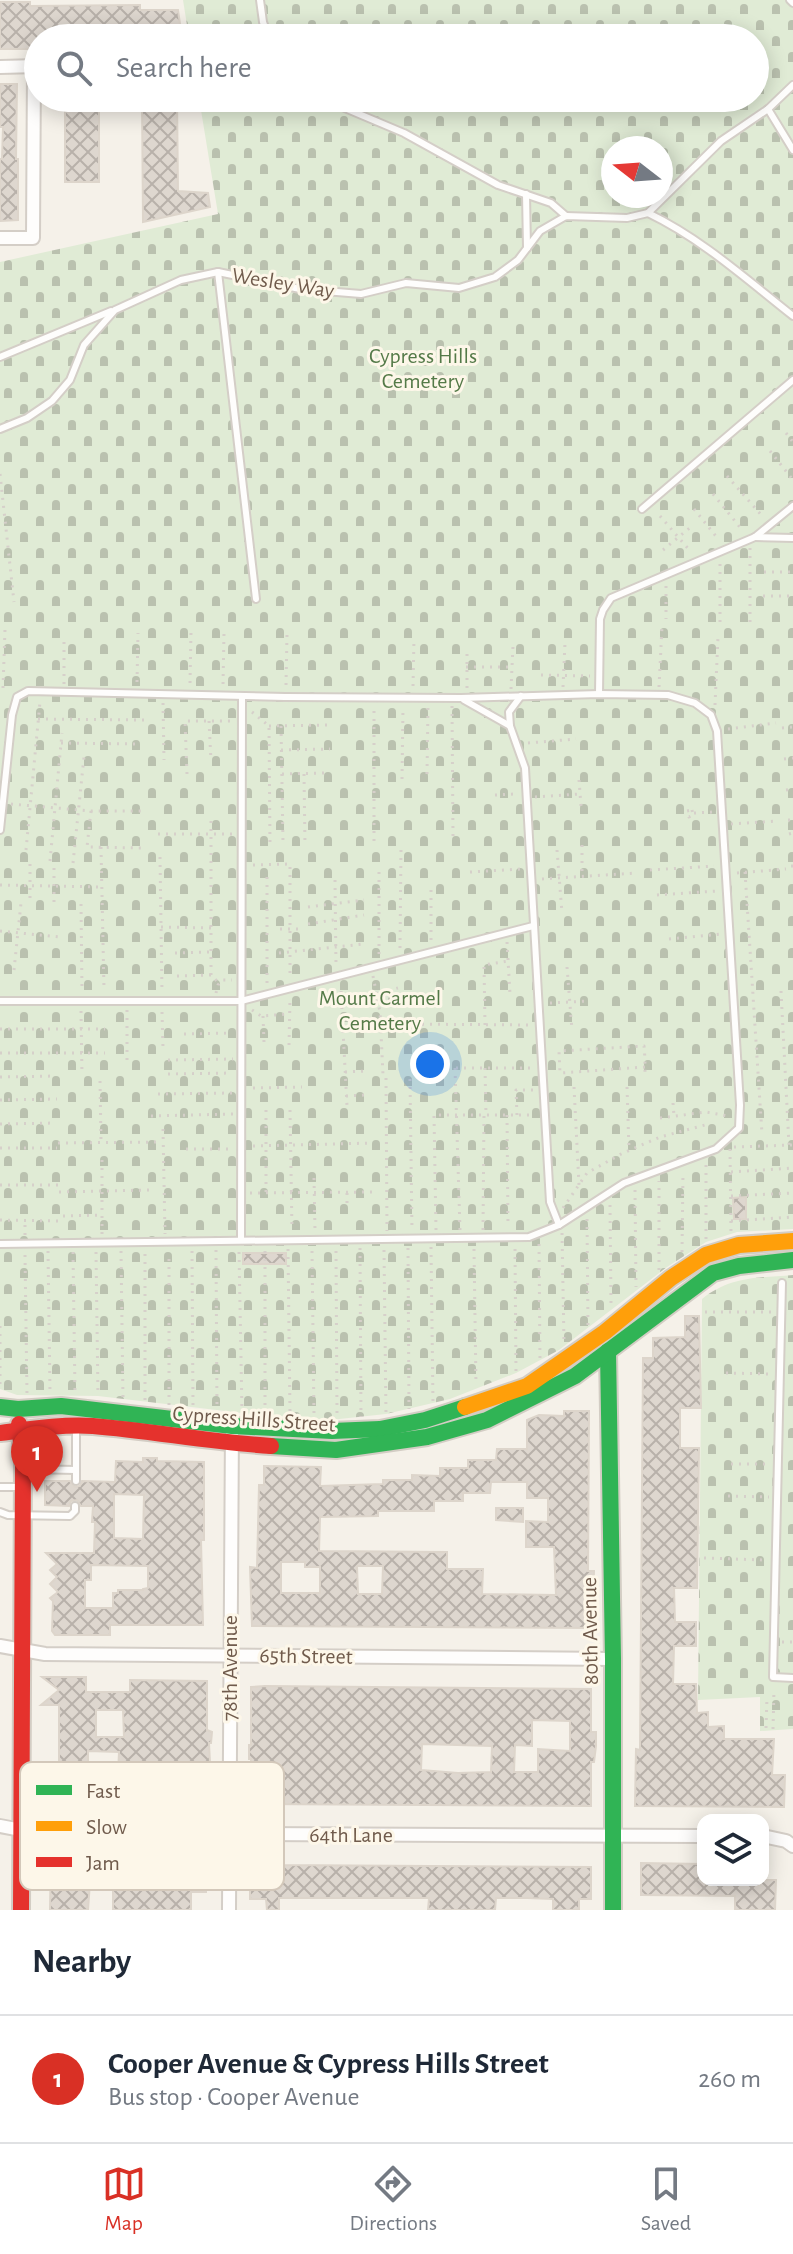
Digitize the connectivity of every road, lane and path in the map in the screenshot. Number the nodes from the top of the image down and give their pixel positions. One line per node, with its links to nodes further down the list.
1 (260, 0): 2 (lane)
2 (264, 24)
3 (24, 66): 4 (street)
4 (0, 67)
5 (793, 85): 6 (lane)
6 (769, 108)
7 (769, 111): 11 (lane)
8 (35, 112): 15 (street)
9 (354, 112): 12 (lane)
10 (764, 112): 13 (lane)
11 (793, 150)
12 (526, 194): 14 (lane); 16 (lane)
13 (648, 213): 14 (lane); 19 (lane)
14 (566, 216): 16 (lane, Wesley Way)
15 (0, 238)
16 (527, 248): 17 (lane, Wesley Way)
17 (218, 272): 18 (lane, Wesley Way); 47 (lane)
18 (115, 310): 20 (lane); 22 (lane, Wesley Way)
19 (793, 316)
20 (0, 357)
21 (793, 380): 31 (lane)
22 (0, 429)
23 (786, 433): 24 (path)
24 (793, 442)
25 (770, 451): 28 (path)
26 (0, 474): 48 (path)
27 (727, 476): 34 (path)
28 (793, 480)
29 (713, 494): 37 (path)
30 (793, 506): 34 (lane)
31 (642, 509)
32 (694, 509): 40 (path)
33 (660, 516): 36 (path)
34 (770, 525): 37 (lane)
35 (692, 526): 36 (path)
36 (678, 537): 39 (path); 41 (path)
37 (752, 538): 38 (lane); 40 (lane); 51 (path)
38 (793, 538)
39 (663, 550)
40 (723, 550): 41 (lane); 50 (path)
41 (699, 560): 44 (lane)
42 (764, 572): 43 (path)
43 (793, 572)
44 (666, 574): 49 (path); 68 (lane)
45 (763, 596): 46 (path)
46 (793, 596)
47 (256, 599)
48 (14, 602)
49 (666, 619)
50 (720, 624)
51 (750, 624)
52 (662, 627): 76 (path)
53 (5, 630): 69 (path)
54 (191, 632): 74 (path)
55 (138, 633): 72 (path)
56 (224, 633): 77 (path)
57 (287, 634): 80 (path)
58 (64, 636): 71 (path)
59 (718, 637): 98 (path)
60 (414, 638): 83 (path)
61 (565, 643): 67 (path)
62 (513, 646): 65 (path)
63 (467, 654): 64 (path)
64 (466, 667): 65 (path); 86 (path)
65 (512, 667): 78 (path)
66 (541, 675): 67 (path)
67 (563, 675): 68 (path); 75 (path)
68 (599, 676): 73 (lane)
69 (3, 688)
70 (41, 691): 71 (lane); 89 (path); 126 (lane)
71 (64, 692): 72 (lane)
72 (137, 694): 74 (lane)
73 (599, 694): 75 (lane); 76 (lane)
74 (190, 695): 77 (lane)
75 (562, 695): 79 (lane)
76 (658, 695): 98 (lane)
77 (223, 696): 88 (lane)
78 (511, 696): 79 (lane); 86 (lane)
79 (521, 696): 97 (lane)
80 (285, 697): 81 (lane); 88 (lane)
81 (374, 698): 82 (lane); 143 (path)
82 (403, 698): 83 (lane); 118 (path)
83 (413, 698): 84 (lane)
84 (428, 698): 85 (lane); 117 (path)
85 (452, 698): 86 (lane); 142 (path)
86 (464, 698): 97 (lane)
87 (163, 699): 111 (path)
88 (242, 700): 92 (lane); 95 (path)
89 (38, 719): 90 (path); 127 (path)
90 (144, 720)
91 (209, 721): 92 (path); 112 (path); 114 (path)
92 (242, 721): 141 (lane)
93 (776, 723): 98 (path)
94 (329, 725): 96 (path)
95 (269, 726): 96 (path); 145 (path)
96 (281, 726): 107 (path)
97 (510, 726): 105 (lane)
98 (715, 727): 133 (lane)
99 (793, 727): 100 (path)
100 (782, 728)
101 (62, 733): 103 (path)
102 (576, 739): 105 (path)
103 (61, 743): 104 (path); 129 (path)
104 (140, 744)
105 (517, 746): 122 (lane)
106 (330, 749): 107 (path)
107 (281, 750): 115 (path)
108 (84, 757): 130 (path)
109 (793, 758): 110 (path)
110 (784, 759)
111 (164, 760)
112 (211, 761)
113 (324, 773): 116 (path)
114 (187, 774)
115 (282, 774): 116 (path); 144 (path)
116 (304, 774): 146 (path)
117 (427, 774)
118 (402, 779)
119 (579, 780): 123 (path)
120 (793, 789): 121 (path)
121 (786, 790)
122 (526, 794): 124 (path); 160 (lane)
123 (580, 794): 125 (path); 128 (path)
124 (495, 795)
125 (535, 797)
126 (3, 803): 127 (path); 138 (lane)
127 (30, 806): 129 (path); 151 (path)
128 (581, 806)
129 (55, 808): 130 (path); 154 (path)
130 (78, 810): 131 (path); 155 (path)
131 (91, 811): 132 (path); 148 (path)
132 (143, 811)
133 (722, 812): 134 (path); 167 (lane)
134 (694, 813)
135 (211, 821): 140 (path)
136 (778, 821): 137 (path)
137 (731, 824)
138 (0, 830)
139 (158, 834): 140 (path)
140 (211, 834): 141 (path); 193 (path)
141 (242, 834): 158 (lane)
142 (453, 837)
143 (374, 841)
144 (283, 843)
145 (270, 845)
146 (305, 845)
147 (582, 845): 168 (path)
148 (101, 847): 149 (path); 176 (path)
149 (143, 848)
150 (401, 849): 210 (path)
151 (26, 850)
152 (557, 850): 170 (path)
153 (160, 857): 192 (path)
154 (50, 861)
155 (73, 863)
156 (30, 864): 174 (path)
157 (54, 865): 175 (path)
158 (241, 865): 195 (path); 219 (lane)
159 (718, 865): 162 (path)
160 (530, 868): 164 (path); 172 (lane)
161 (786, 869): 165 (path)
162 (650, 870)
163 (379, 872): 212 (path)
164 (470, 872)
165 (745, 872): 167 (path); 302 (path)
166 (636, 873): 168 (path)
167 (726, 874): 178 (lane)
168 (582, 876): 170 (path)
169 (267, 877): 225 (path)
170 (559, 878): 172 (path); 187 (path)
171 (335, 880): 185 (path)
172 (531, 880): 191 (lane)
173 (0, 885): 174 (path)
174 (30, 886): 175 (path); 181 (path)
175 (54, 886): 176 (path); 182 (path)
176 (102, 887): 229 (path)
177 (431, 887): 207 (path)
178 (727, 891): 179 (path); 200 (lane)
179 (657, 895)
180 (364, 900): 185 (path)
181 (30, 902)
182 (54, 902)
183 (21, 903): 198 (path)
184 (81, 904): 228 (path)
185 (336, 904): 186 (path); 189 (path)
186 (308, 907)
187 (562, 913)
188 (364, 915): 189 (path)
189 (335, 919): 190 (path); 204 (path)
190 (308, 924)
191 (533, 926): 199 (lane); 237 (lane)
192 (161, 927): 193 (path); 231 (path)
193 (211, 928): 205 (path)
194 (280, 929): 195 (path)
195 (290, 929): 196 (path); 206 (path)
196 (304, 929)
197 (0, 931): 198 (path)
198 (18, 933): 201 (path); 214 (path)
199 (506, 933): 207 (lane); 211 (path)
200 (729, 933): 202 (path); 297 (lane)
201 (60, 937)
202 (669, 939)
203 (364, 944): 204 (path)
204 (335, 947): 206 (path); 217 (path)
205 (211, 952): 208 (path); 215 (path)
206 (290, 952): 209 (path); 220 (path)
207 (431, 952): 210 (lane)
208 (175, 953)
209 (279, 953)
210 (400, 960): 212 (lane)
211 (508, 961): 226 (path); 242 (path)
212 (375, 966): 217 (lane); 224 (path)
213 (567, 967): 236 (path)
214 (14, 970)
215 (211, 975): 216 (path); 218 (path)
216 (177, 976)
217 (336, 977): 220 (lane)
218 (219, 983): 219 (path); 232 (path)
219 (241, 983): 233 (lane)
220 (290, 988): 225 (lane); 239 (path)
221 (398, 988): 224 (path)
222 (341, 991): 235 (path)
223 (781, 991): 308 (path)
224 (376, 993): 235 (path); 350 (path)
225 (268, 994): 233 (lane)
226 (510, 994)
227 (0, 1001): 228 (lane)
228 (81, 1001): 229 (lane); 245 (path)
229 (104, 1001): 230 (lane)
230 (127, 1001): 231 (lane); 258 (path)
231 (162, 1001): 232 (lane); 252 (path)
232 (215, 1001): 233 (lane)
233 (241, 1001): 238 (lane)
234 (589, 1001): 236 (path)
235 (342, 1002): 265 (path)
236 (570, 1002): 237 (path); 247 (path)
237 (538, 1004): 243 (lane)
238 (241, 1010): 240 (path); 248 (lane)
239 (289, 1014): 240 (path); 251 (path)
240 (263, 1016): 250 (path)
241 (398, 1024): 242 (path)
242 (485, 1025): 243 (path)
243 (539, 1025): 263 (lane)
244 (0, 1029): 245 (path)
245 (81, 1029): 246 (path); 254 (path)
246 (105, 1029)
247 (572, 1030)
248 (241, 1033): 249 (path); 256 (lane)
249 (184, 1034)
250 (264, 1042)
251 (289, 1045)
252 (163, 1048)
253 (0, 1053): 254 (path)
254 (82, 1053): 255 (path); 269 (path)
255 (105, 1053)
256 (241, 1059): 257 (path); 266 (lane)
257 (168, 1060)
258 (127, 1066)
259 (645, 1067): 259 (path); 268 (path)
260 (440, 1068): 261 (path)
261 (455, 1068): 262 (path); 289 (path)
262 (485, 1068): 263 (path); 290 (path)
263 (542, 1068): 277 (lane)
264 (366, 1071): 265 (path)
265 (345, 1072): 281 (path)
266 (241, 1073): 267 (path); 278 (lane)
267 (168, 1074)
268 (645, 1074)
269 (82, 1075)
270 (55, 1076): 271 (path)
271 (0, 1077)
272 (410, 1079): 351 (path)
273 (100, 1081): 304 (path)
274 (302, 1087): 278 (path)
275 (574, 1087): 325 (path)
276 (627, 1087): 314 (path)
277 (543, 1089): 292 (path); 293 (lane)
278 (241, 1090): 279 (path); 288 (lane)
279 (158, 1094)
280 (366, 1095): 281 (path)
281 (346, 1096): 285 (path)
282 (57, 1099): 283 (path)
283 (0, 1100)
284 (673, 1103): 295 (path)
285 (347, 1106)
286 (266, 1110): 309 (path)
287 (290, 1110): 307 (path)
288 (241, 1114): 294 (path); 310 (lane)
289 (456, 1115): 290 (path); 352 (path); 353 (path)
290 (485, 1115): 291 (path); 354 (path)
291 (507, 1115): 292 (path); 349 (path)
292 (517, 1115): 293 (path)
293 (545, 1115): 346 (lane)
294 (151, 1116)
295 (674, 1116): 296 (path); 297 (path)
296 (660, 1118)
297 (740, 1119): 303 (lane)
298 (55, 1123): 299 (path)
299 (0, 1124)
300 (705, 1125): 314 (path)
301 (163, 1129): 305 (path)
302 (762, 1134)
303 (730, 1138): 311 (path); 315 (lane)
304 (101, 1142): 305 (path); 312 (path)
305 (164, 1142): 363 (path)
306 (373, 1143): 307 (path)
307 (290, 1145): 309 (path); 332 (path)
308 (791, 1145): 311 (path)
309 (266, 1146): 310 (path); 331 (path)
310 (244, 1147): 313 (path); 360 (lane)
311 (730, 1147): 320 (path)
312 (0, 1148)
313 (186, 1149)
314 (629, 1150): 325 (path)
315 (706, 1152): 317 (lane); 368 (path)
316 (102, 1154): 326 (path)
317 (684, 1160): 319 (lane); 373 (path)
318 (793, 1168): 320 (path)
319 (659, 1170): 322 (lane); 375 (path)
320 (731, 1172): 337 (path)
321 (314, 1178): 333 (path)
322 (635, 1179): 330 (lane); 377 (path)
323 (0, 1185): 324 (path)
324 (58, 1185)
325 (579, 1185): 346 (path)
326 (102, 1190): 327 (path); 328 (path); 340 (path)
327 (150, 1190)
328 (59, 1192)
329 (374, 1192): 334 (path)
330 (610, 1192): 339 (lane); 378 (path)
331 (266, 1193): 332 (path); 336 (path)
332 (291, 1193): 333 (path); 355 (path)
333 (315, 1193): 334 (path); 356 (path)
334 (347, 1193): 338 (path)
335 (793, 1193): 337 (path)
336 (248, 1194)
337 (731, 1196): 345 (path)
338 (347, 1204)
339 (587, 1207): 346 (lane); 382 (path)
340 (102, 1215): 341 (path); 366 (path)
341 (63, 1216)
342 (793, 1217): 345 (path)
343 (0, 1220): 344 (path)
344 (59, 1221)
345 (731, 1221): 348 (path)
346 (559, 1222): 347 (lane); 383 (path)
347 (539, 1233): 349 (lane); 386 (path)
348 (731, 1234)
349 (512, 1237): 354 (lane); 387 (path)
350 (385, 1238): 351 (lane); 358 (lane); 404 (path)
351 (410, 1238): 352 (lane); 402 (path)
352 (434, 1238): 353 (lane); 398 (path)
353 (460, 1238): 354 (lane)
354 (478, 1238): 391 (path)
355 (290, 1239): 356 (lane); 361 (lane); 406 (path)
356 (314, 1239): 357 (lane); 408 (path)
357 (336, 1239): 358 (lane); 409 (path)
358 (360, 1239): 407 (path)
359 (216, 1240): 360 (lane); 364 (lane); 403 (path)
360 (240, 1240): 361 (lane); 410 (path)
361 (265, 1240): 405 (path)
362 (145, 1241): 363 (lane); 367 (lane); 397 (path)
363 (167, 1241): 364 (lane); 399 (path)
364 (192, 1241): 401 (path)
365 (793, 1241): 410 (street, Cypress Hills Street)
366 (99, 1242): 367 (lane); 371 (lane); 394 (path)
367 (121, 1242): 395 (path)
368 (706, 1242)
369 (24, 1243): 370 (lane); 372 (lane); 396 (path)
370 (48, 1243): 371 (lane); 392 (path)
371 (73, 1243): 393 (path)
372 (0, 1244)
373 (682, 1258)
374 (793, 1260): 384 (street, Cypress Hills Street)
375 (659, 1274)
376 (782, 1283): 380 (lane)
377 (636, 1291)
378 (611, 1309)
379 (705, 1312): 380 (path)
380 (782, 1312): 389 (lane)
381 (0, 1326): 385 (path)
382 (588, 1327)
383 (564, 1346)
384 (608, 1351): 414 (street, Cypress Hills Street); 432 (street, 80th Avenue)
385 (0, 1358): 390 (path)
386 (540, 1360)
387 (516, 1373)
388 (726, 1373): 389 (path)
389 (780, 1374): 416 (lane)
390 (0, 1389)
391 (476, 1389)
392 (50, 1396)
393 (75, 1396)
394 (98, 1396)
395 (123, 1399)
396 (22, 1402): 400 (street, Cypress Hills Street); 410 (street, Cypress Hills Street); 412 (street)
397 (145, 1402)
398 (433, 1403)
399 (169, 1405)
400 (0, 1407)
401 (193, 1408)
402 (409, 1409)
403 (217, 1410)
404 (386, 1414)
405 (265, 1415)
406 (290, 1417)
407 (361, 1417)
408 (314, 1419)
409 (337, 1419)
410 (237, 1420): 414 (street, 78th Avenue)
411 (76, 1425): 412 (street, Cypress Hills Street); 414 (street, Cypress Hills Street); 418 (lane)
412 (20, 1431): 413 (street, Cypress Hills Street); 417 (street)
413 (0, 1433)
414 (231, 1443): 431 (street, 78th Avenue)
415 (731, 1464): 416 (path)
416 (778, 1464): 423 (lane)
417 (23, 1469): 418 (lane); 421 (street)
418 (76, 1470): 419 (lane)
419 (76, 1481)
420 (0, 1487): 421 (lane)
421 (23, 1487): 426 (street)
422 (728, 1496): 423 (path)
423 (777, 1497): 428 (lane)
424 (75, 1506): 426 (lane)
425 (0, 1512): 426 (lane)
426 (22, 1515): 430 (street)
427 (704, 1558): 428 (path)
428 (776, 1560): 433 (lane)
429 (0, 1646): 430 (street, 65th Street)
430 (22, 1651): 431 (street, 65th Street); 440 (street)
431 (230, 1656): 432 (street, 65th Street); 441 (street, 78th Avenue)
432 (613, 1659): 445 (street, 80th Avenue)
433 (775, 1677): 434 (lane); 437 (path)
434 (793, 1678)
435 (767, 1697): 436 (path)
436 (767, 1712): 437 (path); 438 (path)
437 (774, 1712): 439 (path)
438 (766, 1728)
439 (773, 1729)
440 (21, 1762)
441 (230, 1762)
442 (0, 1826): 443 (street, 64th Lane)
443 (20, 1830)
444 (284, 1834): 445 (street, 64th Lane)
445 (613, 1836): 446 (street, 64th Lane); 451 (street, 80th Avenue)
446 (697, 1836)
447 (769, 1838): 448 (street)
448 (790, 1843)
449 (229, 1890): 450 (street, 78th Avenue)
450 (229, 1910)
451 (613, 1910)

